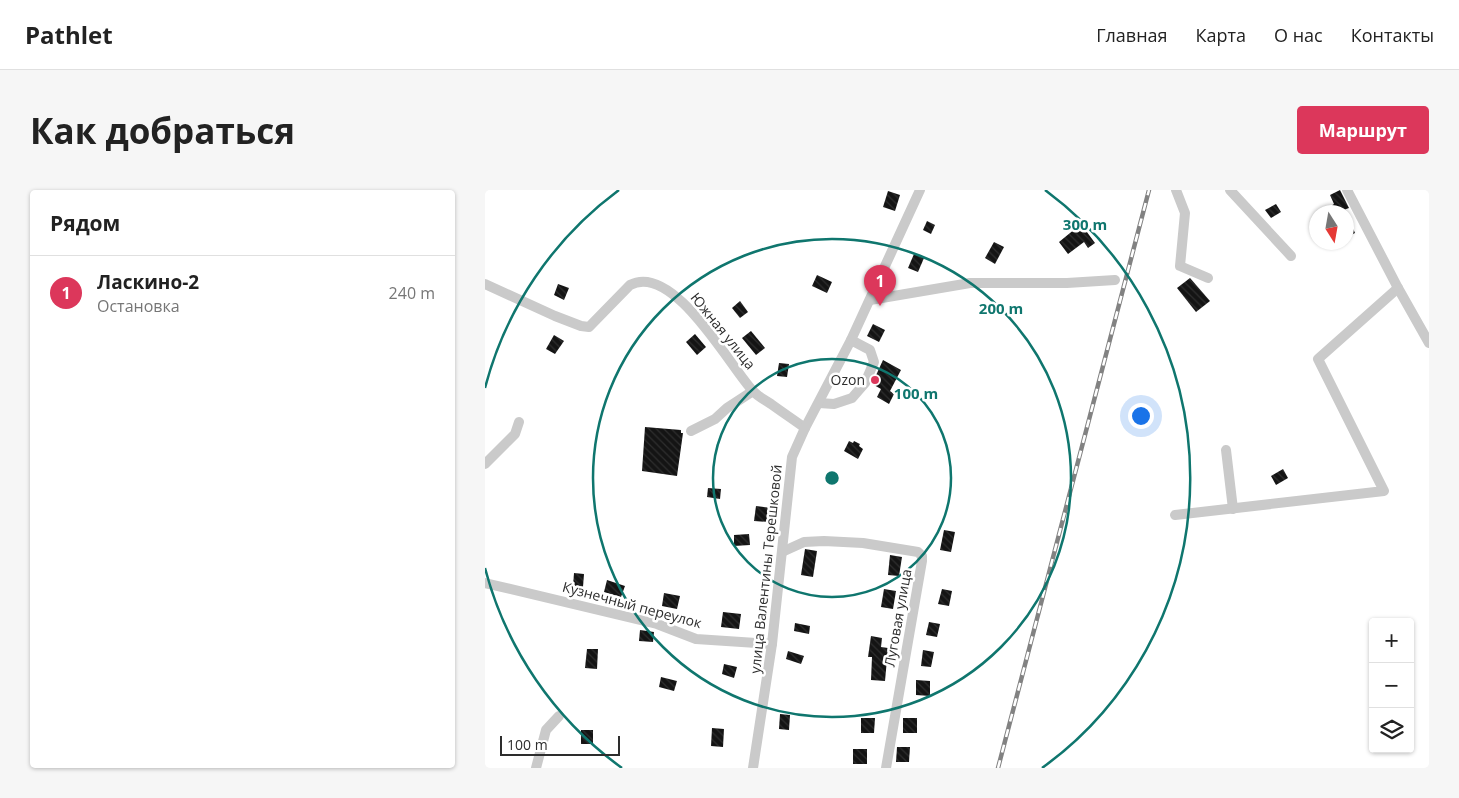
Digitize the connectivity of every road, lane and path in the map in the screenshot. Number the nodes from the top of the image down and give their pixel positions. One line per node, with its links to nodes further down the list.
1 (920, 190): 10 (street, улица Валентины Терешковой)
2 (1176, 190): 6 (street)
3 (1230, 190): 5 (street)
4 (1347, 190): 9 (street)
5 (1291, 256)
6 (1208, 278)
7 (1115, 280): 10 (street)
8 (485, 284): 13 (street, Южная улица)
9 (1398, 288): 12 (street); 20 (street)
10 (870, 300): 11 (street, улица Валентины Терешковой)
11 (851, 340): 14 (street, улица Валентины Терешковой); 14 (street)
12 (1429, 343)
13 (753, 392): 16 (street, Южная улица); 17 (street)
14 (819, 403): 16 (street, улица Валентины Терешковой)
15 (519, 422): 19 (street)
16 (805, 428): 22 (street, улица Валентины Терешковой)
17 (691, 431)
18 (1226, 450): 20 (street)
19 (485, 464)
20 (1233, 509): 21 (street)
21 (1175, 516)
22 (782, 552): 24 (street, улица Валентины Терешковой); 28 (street, Луговая улица)
23 (485, 582): 24 (street, Кузнечный переулок)
24 (773, 644): 27 (street, улица Валентины Терешковой)
25 (559, 716): 26 (street)
26 (536, 768)
27 (753, 768)
28 (886, 768)

